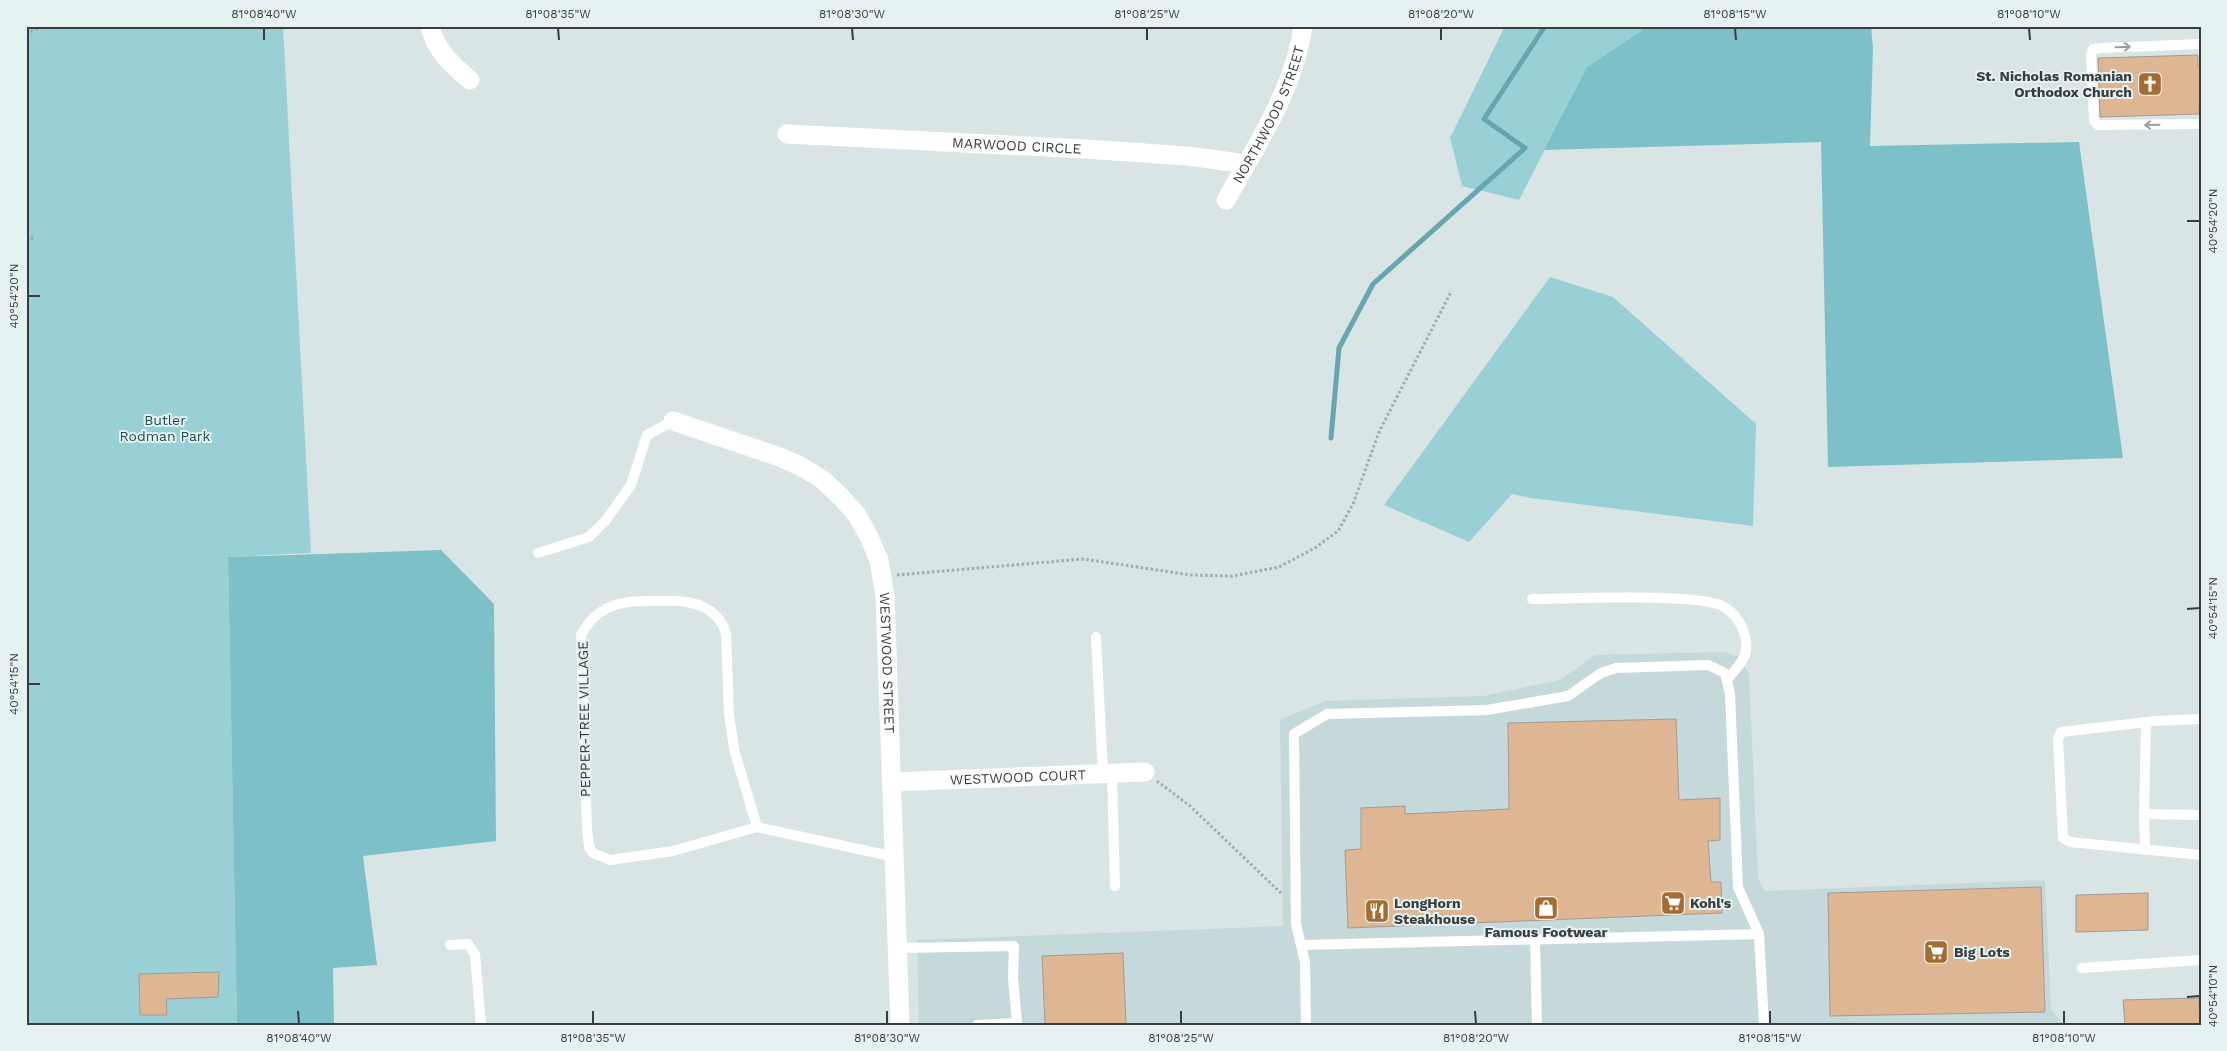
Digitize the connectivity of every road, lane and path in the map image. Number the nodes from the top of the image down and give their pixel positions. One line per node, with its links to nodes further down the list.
1 (43, 26): 4 (path)
2 (430, 26): 6 (street)
3 (1304, 26): 9 (street, NORTHWOOD STREET)
4 (26, 34)
5 (2201, 44): 7 (lane, one-way to 5)
6 (470, 80)
7 (2201, 124)
8 (787, 134): 9 (street, MARWOOD CIRCLE)
9 (1246, 164): 10 (street, NORTHWOOD STREET)
10 (1226, 200)
11 (26, 237): 12 (path)
12 (26, 243)
13 (1451, 292): 16 (path)
14 (673, 422): 15 (lane); 16 (street, WESTWOOD STREET)
15 (538, 553)
16 (882, 576): 24 (street, WESTWOOD STREET)
17 (1532, 599): 19 (lane)
18 (1096, 637): 23 (lane)
19 (1727, 680): 32 (lane); 33 (lane)
20 (2201, 720): 21 (lane)
21 (2146, 722): 25 (lane); 28 (lane)
22 (1145, 772): 23 (street, WESTWOOD COURT); 32 (path)
23 (1107, 774): 24 (street, WESTWOOD COURT); 31 (lane)
24 (892, 782): 30 (street, WESTWOOD STREET)
25 (2144, 814): 26 (lane); 28 (lane)
26 (2201, 815)
27 (757, 827): 27 (lane, PEPPER-TREE VILLAGE); 30 (lane, PEPPER-TREE VILLAGE)
28 (2145, 850): 29 (lane)
29 (2201, 855)
30 (895, 857): 37 (street, WESTWOOD STREET)
31 (1115, 886)
32 (1296, 907): 36 (lane)
33 (1759, 934): 34 (lane); 45 (lane)
34 (1535, 940): 36 (lane); 44 (lane)
35 (450, 945): 40 (lane)
36 (1301, 945): 43 (lane)
37 (898, 948): 41 (street, WESTWOOD STREET); 42 (lane)
38 (2201, 960): 39 (lane)
39 (2082, 968)
40 (480, 1025)
41 (900, 1025)
42 (977, 1025)
43 (1306, 1025)
44 (1537, 1025)
45 (1764, 1025)

